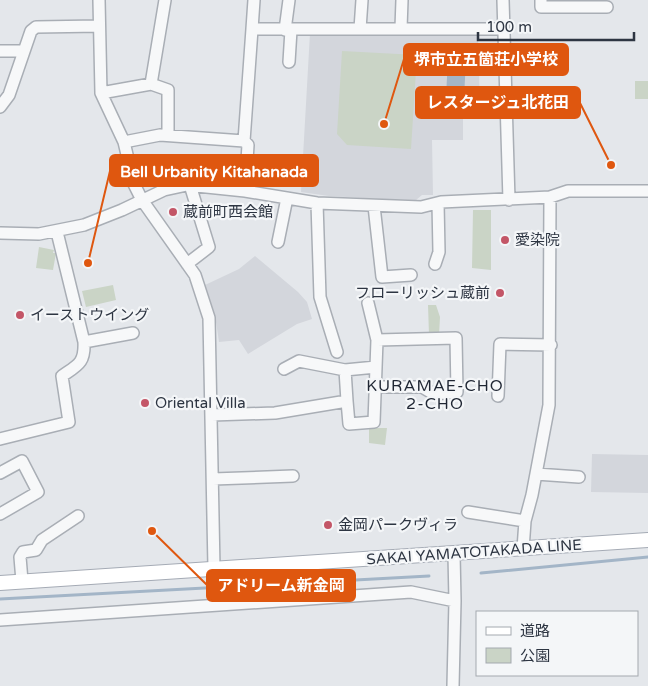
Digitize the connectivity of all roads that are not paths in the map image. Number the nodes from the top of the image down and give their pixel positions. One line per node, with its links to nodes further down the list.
1 (99, 0): 10 (street)
2 (165, 0): 19 (street)
3 (254, 0): 13 (street)
4 (289, 0): 15 (street)
5 (362, 0): 14 (street)
6 (402, 0): 11 (street)
7 (503, 0): 12 (street)
8 (541, 0): 9 (street)
9 (607, 7)
10 (98, 26): 17 (street); 20 (street)
11 (401, 28): 12 (street); 14 (street)
12 (504, 28): 31 (street)
13 (252, 29): 15 (street); 23 (street)
14 (360, 29): 15 (street)
15 (288, 30): 18 (street)
16 (0, 50): 17 (street)
17 (24, 51): 21 (street)
18 (289, 62)
19 (151, 84): 20 (street); 22 (street)
20 (101, 93): 24 (street)
21 (0, 107)
22 (168, 135): 23 (street); 24 (street)
23 (244, 141): 26 (street)
24 (124, 142): 30 (street)
25 (190, 185): 26 (street); 30 (street); 38 (street)
26 (245, 191): 29 (street)
27 (648, 191): 28 (street)
28 (550, 197): 31 (street); 45 (street)
29 (287, 198): 32 (street); 37 (street)
30 (142, 200): 35 (street); 38 (street)
31 (509, 200): 33 (street)
32 (317, 203): 34 (street); 46 (street)
33 (438, 203): 34 (street); 39 (street)
34 (374, 206): 40 (street)
35 (57, 232): 36 (street); 44 (street)
36 (0, 233)
37 (278, 242)
38 (187, 264): 53 (street)
39 (435, 264)
40 (411, 275)
41 (368, 303): 43 (street)
42 (133, 333): 44 (street)
43 (377, 340): 47 (street); 50 (street)
44 (84, 342): 54 (street)
45 (551, 344): 51 (street); 56 (street)
46 (337, 352)
47 (376, 367): 49 (street); 50 (street)
48 (284, 369): 49 (street)
49 (345, 370): 52 (street)
50 (375, 387): 52 (street)
51 (498, 396)
52 (347, 401): 53 (street)
53 (212, 415): 59 (street)
54 (0, 438)
55 (0, 474): 61 (street)
56 (536, 474): 58 (street); 63 (street)
57 (293, 476): 59 (street)
58 (580, 477)
59 (213, 479): 67 (street)
60 (468, 512): 63 (street)
61 (0, 514)
62 (78, 516): 68 (street)
63 (525, 521): 65 (street)
64 (648, 540): 65 (main road, SAKAI YAMATOTAKADA LINE)
65 (523, 548): 66 (main road, SAKAI YAMATOTAKADA LINE)
66 (454, 554): 67 (main road, SAKAI YAMATOTAKADA LINE); 70 (street)
67 (214, 568): 68 (main road, SAKAI YAMATOTAKADA LINE)
68 (22, 581): 69 (main road, SAKAI YAMATOTAKADA LINE)
69 (0, 583)
70 (455, 601): 71 (street); 72 (street)
71 (0, 620)
72 (453, 686)

